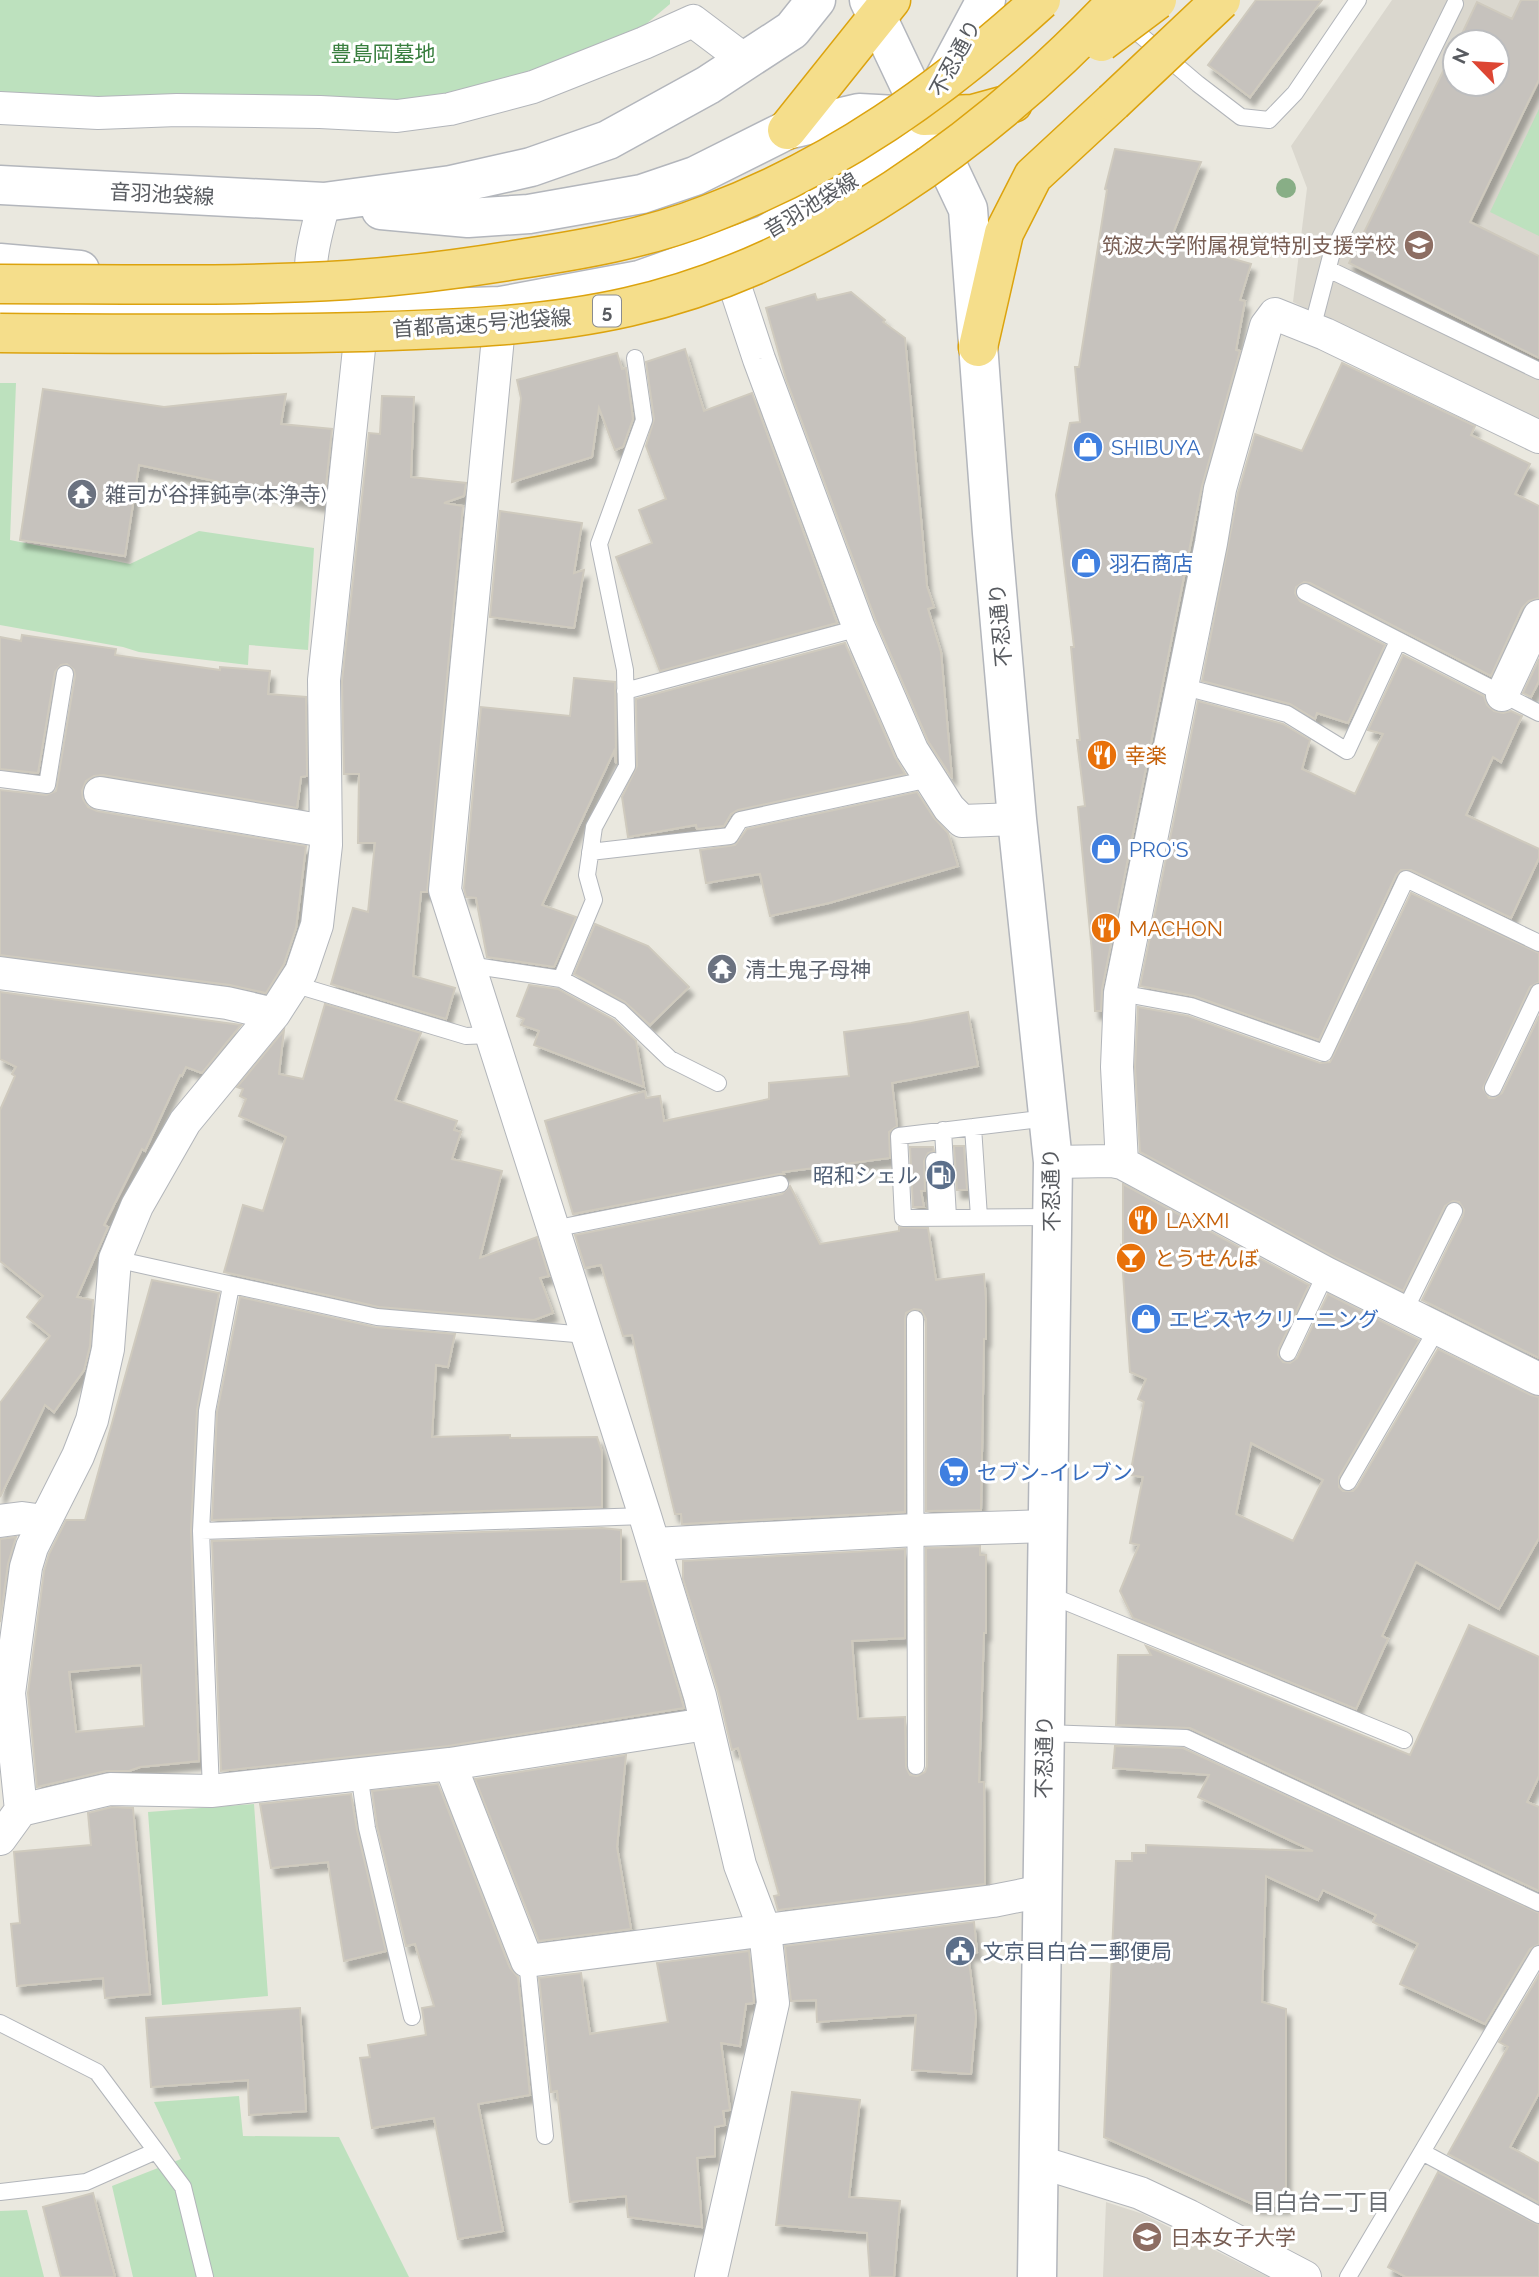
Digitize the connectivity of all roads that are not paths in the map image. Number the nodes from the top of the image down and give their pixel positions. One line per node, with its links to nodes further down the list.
1 (816, 0): 10 (main road, 音羽池袋線)
2 (986, 0): 12 (main road, 不忍通り)
3 (1041, 0): 19 (highway, bridge)
4 (1157, 0): 9 (highway, bridge)
5 (1221, 0): 25 (highway, bridge)
6 (1358, 0): 9 (lane)
7 (1455, 4): 18 (lane)
8 (879, 6): 12 (main road, 不忍通り); 13 (highway)
9 (1110, 17): 12 (highway); 24 (highway, 首都高速5号池袋線 / 5, bridge)
10 (746, 61): 11 (street); 15 (main road, 音羽池袋線)
11 (0, 108)
12 (923, 116): 13 (main road, 音羽池袋線); 16 (main road, 音羽池袋線); 25 (main road, 不忍通り)
13 (786, 130): 15 (main road, 音羽池袋線)
14 (0, 185): 15 (main road, 音羽池袋線)
15 (324, 202): 22 (street)
16 (723, 250): 20 (main road, 音羽池袋線); 31 (street)
17 (0, 263): 22 (main road, 音羽池袋線)
18 (1328, 269): 23 (lane); 27 (lane)
19 (0, 284)
20 (501, 306): 22 (main road, 音羽池袋線); 45 (street)
21 (0, 312): 22 (main road, 音羽池袋線)
22 (340, 312): 42 (street)
23 (1312, 329): 28 (street); 34 (street)
24 (0, 333)
25 (978, 347): 41 (main road, 不忍通り)
26 (635, 358): 35 (lane)
27 (1539, 371)
28 (1539, 437)
29 (1305, 592): 32 (lane)
30 (1539, 616): 36 (street)
31 (859, 628): 35 (lane); 39 (street)
32 (1398, 641): 34 (lane); 36 (lane)
33 (65, 674): 38 (lane)
34 (1181, 686): 50 (street)
35 (625, 691): 43 (lane)
36 (1502, 695): 37 (lane)
37 (1539, 713)
38 (0, 779)
39 (930, 779): 41 (street); 43 (lane)
40 (100, 793): 42 (street)
41 (1017, 819): 55 (main road, 不忍通り)
42 (325, 831): 48 (street)
43 (590, 852): 47 (lane)
44 (1539, 943): 50 (lane)
45 (469, 965): 47 (lane); 52 (street)
46 (0, 973): 51 (street)
47 (561, 979): 53 (lane)
48 (293, 984): 51 (street); 52 (lane)
49 (1539, 992): 54 (lane)
50 (1120, 993): 59 (street)
51 (274, 1014): 66 (street)
52 (491, 1035): 65 (street)
53 (718, 1083)
54 (1493, 1088)
55 (1048, 1118): 56 (lane); 58 (main road, 不忍通り)
56 (973, 1127): 57 (lane); 63 (lane)
57 (938, 1131): 62 (lane); 62 (lane)
58 (1053, 1162): 59 (street); 64 (main road, 不忍通り)
59 (1122, 1163): 67 (street)
60 (780, 1184): 65 (lane)
61 (1454, 1211): 69 (lane)
62 (942, 1217): 63 (lane)
63 (979, 1217): 64 (lane)
64 (1053, 1217): 78 (main road, 不忍通り)
65 (552, 1229): 72 (street)
66 (115, 1259): 68 (lane); 77 (street)
67 (1326, 1273): 69 (street); 73 (lane)
68 (231, 1286): 72 (lane); 81 (lane)
69 (1404, 1312): 71 (street)
70 (915, 1319): 80 (lane)
71 (1437, 1329): 74 (street); 75 (lane)
72 (587, 1335): 79 (street)
73 (1288, 1353)
74 (1539, 1379)
75 (1348, 1482)
76 (0, 1521): 77 (street)
77 (44, 1521): 90 (street)
78 (1047, 1526): 80 (street); 82 (main road, 不忍通り)
79 (649, 1530): 80 (street); 81 (lane); 83 (street)
80 (916, 1530): 87 (lane)
81 (201, 1531): 89 (lane)
82 (1046, 1593): 84 (main road, 不忍通り); 85 (lane)
83 (706, 1724): 86 (street); 94 (street)
84 (1045, 1733): 92 (main road, 不忍通り); 93 (lane)
85 (1404, 1740)
86 (450, 1764): 88 (street); 96 (street)
87 (916, 1766)
88 (359, 1773): 89 (street); 97 (lane)
89 (211, 1791): 90 (street)
90 (21, 1810): 91 (street)
91 (0, 1839)
92 (1042, 1891): 94 (street); 102 (main road, 不忍通り)
93 (1539, 1903)
94 (765, 1931): 96 (street); 106 (street)
95 (1539, 1954): 101 (lane)
96 (527, 1961): 99 (lane)
97 (412, 2017)
98 (0, 2023): 100 (lane)
99 (545, 2136)
100 (156, 2151): 103 (lane); 105 (lane)
101 (1422, 2152): 104 (lane); 109 (lane)
102 (1040, 2162): 107 (main road, 不忍通り); 108 (street)
103 (0, 2192)
104 (1539, 2215)
105 (205, 2277)
106 (711, 2277)
107 (1037, 2277)
108 (1305, 2277)
109 (1348, 2277)

